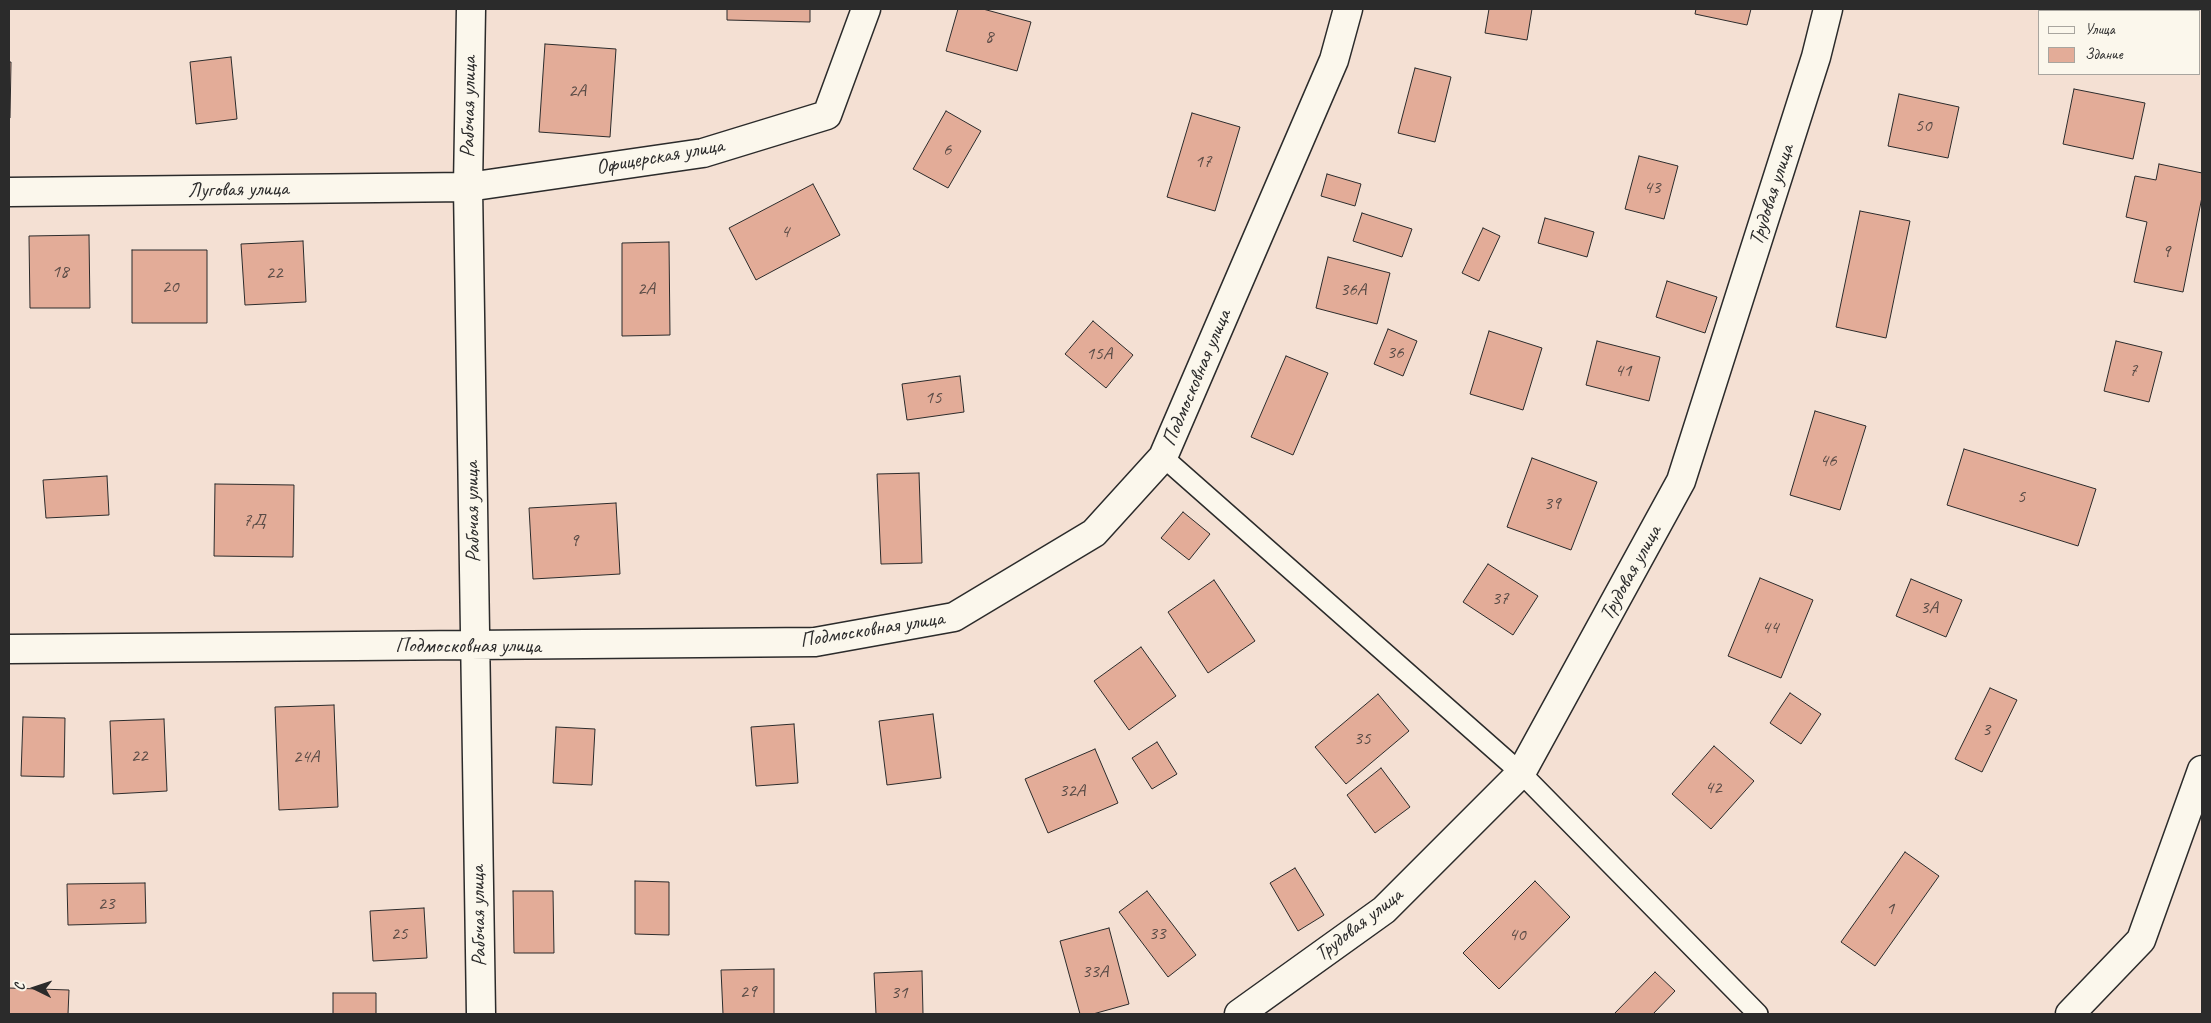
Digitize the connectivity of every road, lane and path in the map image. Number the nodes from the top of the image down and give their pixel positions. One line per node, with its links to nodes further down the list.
1 (471, 9): 5 (street, Рабочая улица)
2 (866, 9): 5 (street, Офицерская улица)
3 (1348, 9): 7 (street, Подмосковная улица)
4 (1828, 9): 11 (street, Трудовая улица)
5 (468, 188): 6 (street, Луговая улица); 8 (street, Рабочая улица)
6 (9, 192)
7 (1163, 457): 8 (street, Подмосковная улица); 11 (lane)
8 (475, 646): 9 (street, Подмосковная улица); 12 (street, Рабочая улица)
9 (9, 649)
10 (2202, 770): 15 (street)
11 (1521, 773): 13 (street, Трудовая улица); 14 (lane)
12 (481, 1014)
13 (1239, 1014)
14 (1758, 1014)
15 (2070, 1014)

